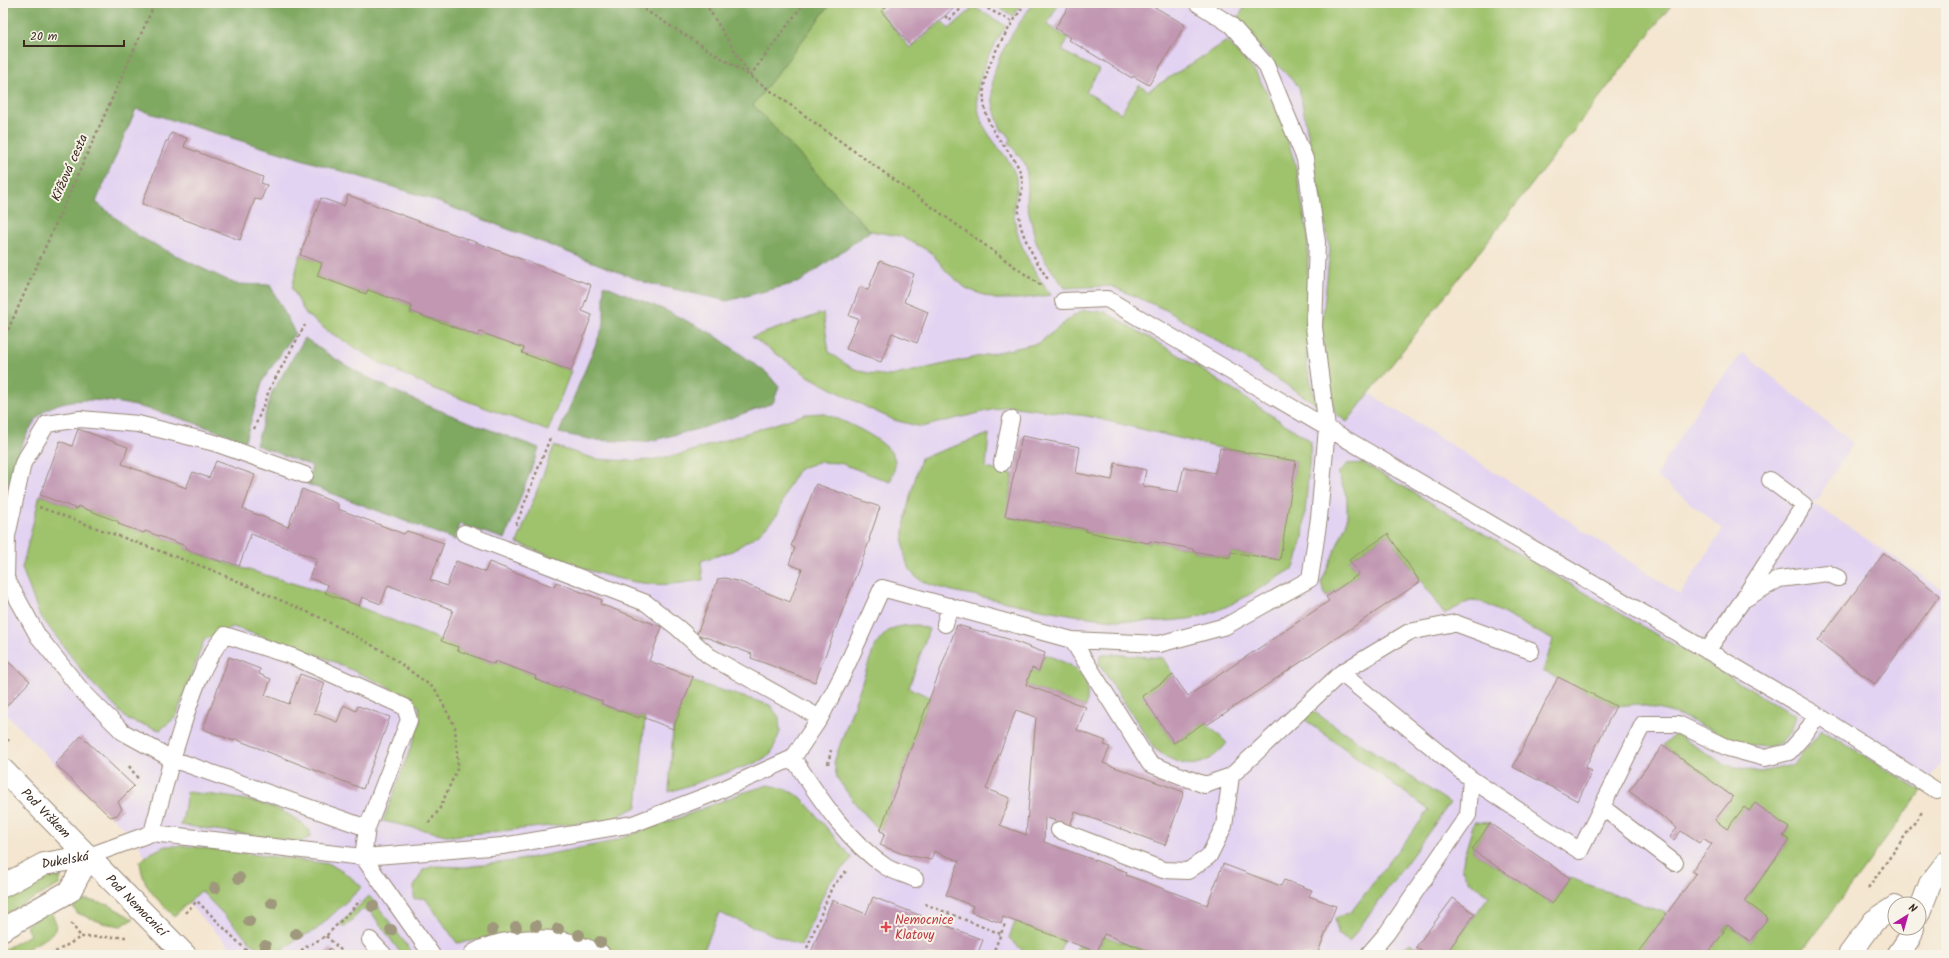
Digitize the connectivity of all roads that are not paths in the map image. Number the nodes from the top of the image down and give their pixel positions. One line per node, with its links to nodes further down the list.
1 (1197, 3): 4 (lane)
2 (1063, 301): 4 (lane)
3 (1012, 419): 5 (lane)
4 (1327, 428): 13 (lane); 15 (lane)
5 (1002, 463)
6 (305, 475): 20 (lane)
7 (1770, 480): 10 (lane)
8 (464, 533): 18 (lane)
9 (1838, 578): 10 (lane)
10 (1743, 600): 15 (lane)
11 (950, 606): 12 (lane); 13 (lane); 18 (lane)
12 (945, 624)
13 (1072, 640): 22 (lane)
14 (1531, 651): 16 (lane)
15 (1707, 651): 17 (lane)
16 (1341, 673): 22 (lane); 23 (lane)
17 (1817, 715): 24 (lane); 25 (lane)
18 (820, 718): 19 (lane)
19 (793, 758): 30 (lane); 33 (lane)
20 (172, 759): 26 (lane); 26 (lane); 28 (lane)
21 (3, 770): 29 (street, Pod Vrškem)
22 (1231, 776): 27 (lane)
23 (1471, 778): 25 (lane); 47 (lane)
24 (1937, 791)
25 (1602, 807): 32 (lane)
26 (367, 828): 30 (lane)
27 (1059, 830)
28 (152, 833): 29 (lane); 30 (lane)
29 (88, 856): 35 (street, Dukelská); 39 (street, Dukelská); 42 (street, Pod Nemocnicí)
30 (363, 857): 44 (lane)
31 (1946, 862): 34 (street)
32 (1675, 863)
33 (915, 879)
34 (1930, 884): 36 (street); 37 (street)
35 (3, 886)
36 (1912, 896)
37 (1925, 896)
38 (1887, 912): 48 (street)
39 (3, 929)
40 (1910, 936): 49 (street)
41 (370, 940): 43 (lane)
42 (184, 955)
43 (384, 955)
44 (432, 955)
45 (475, 955): 46 (street)
46 (599, 955)
47 (1368, 955)
48 (1849, 955)
49 (1898, 955)

